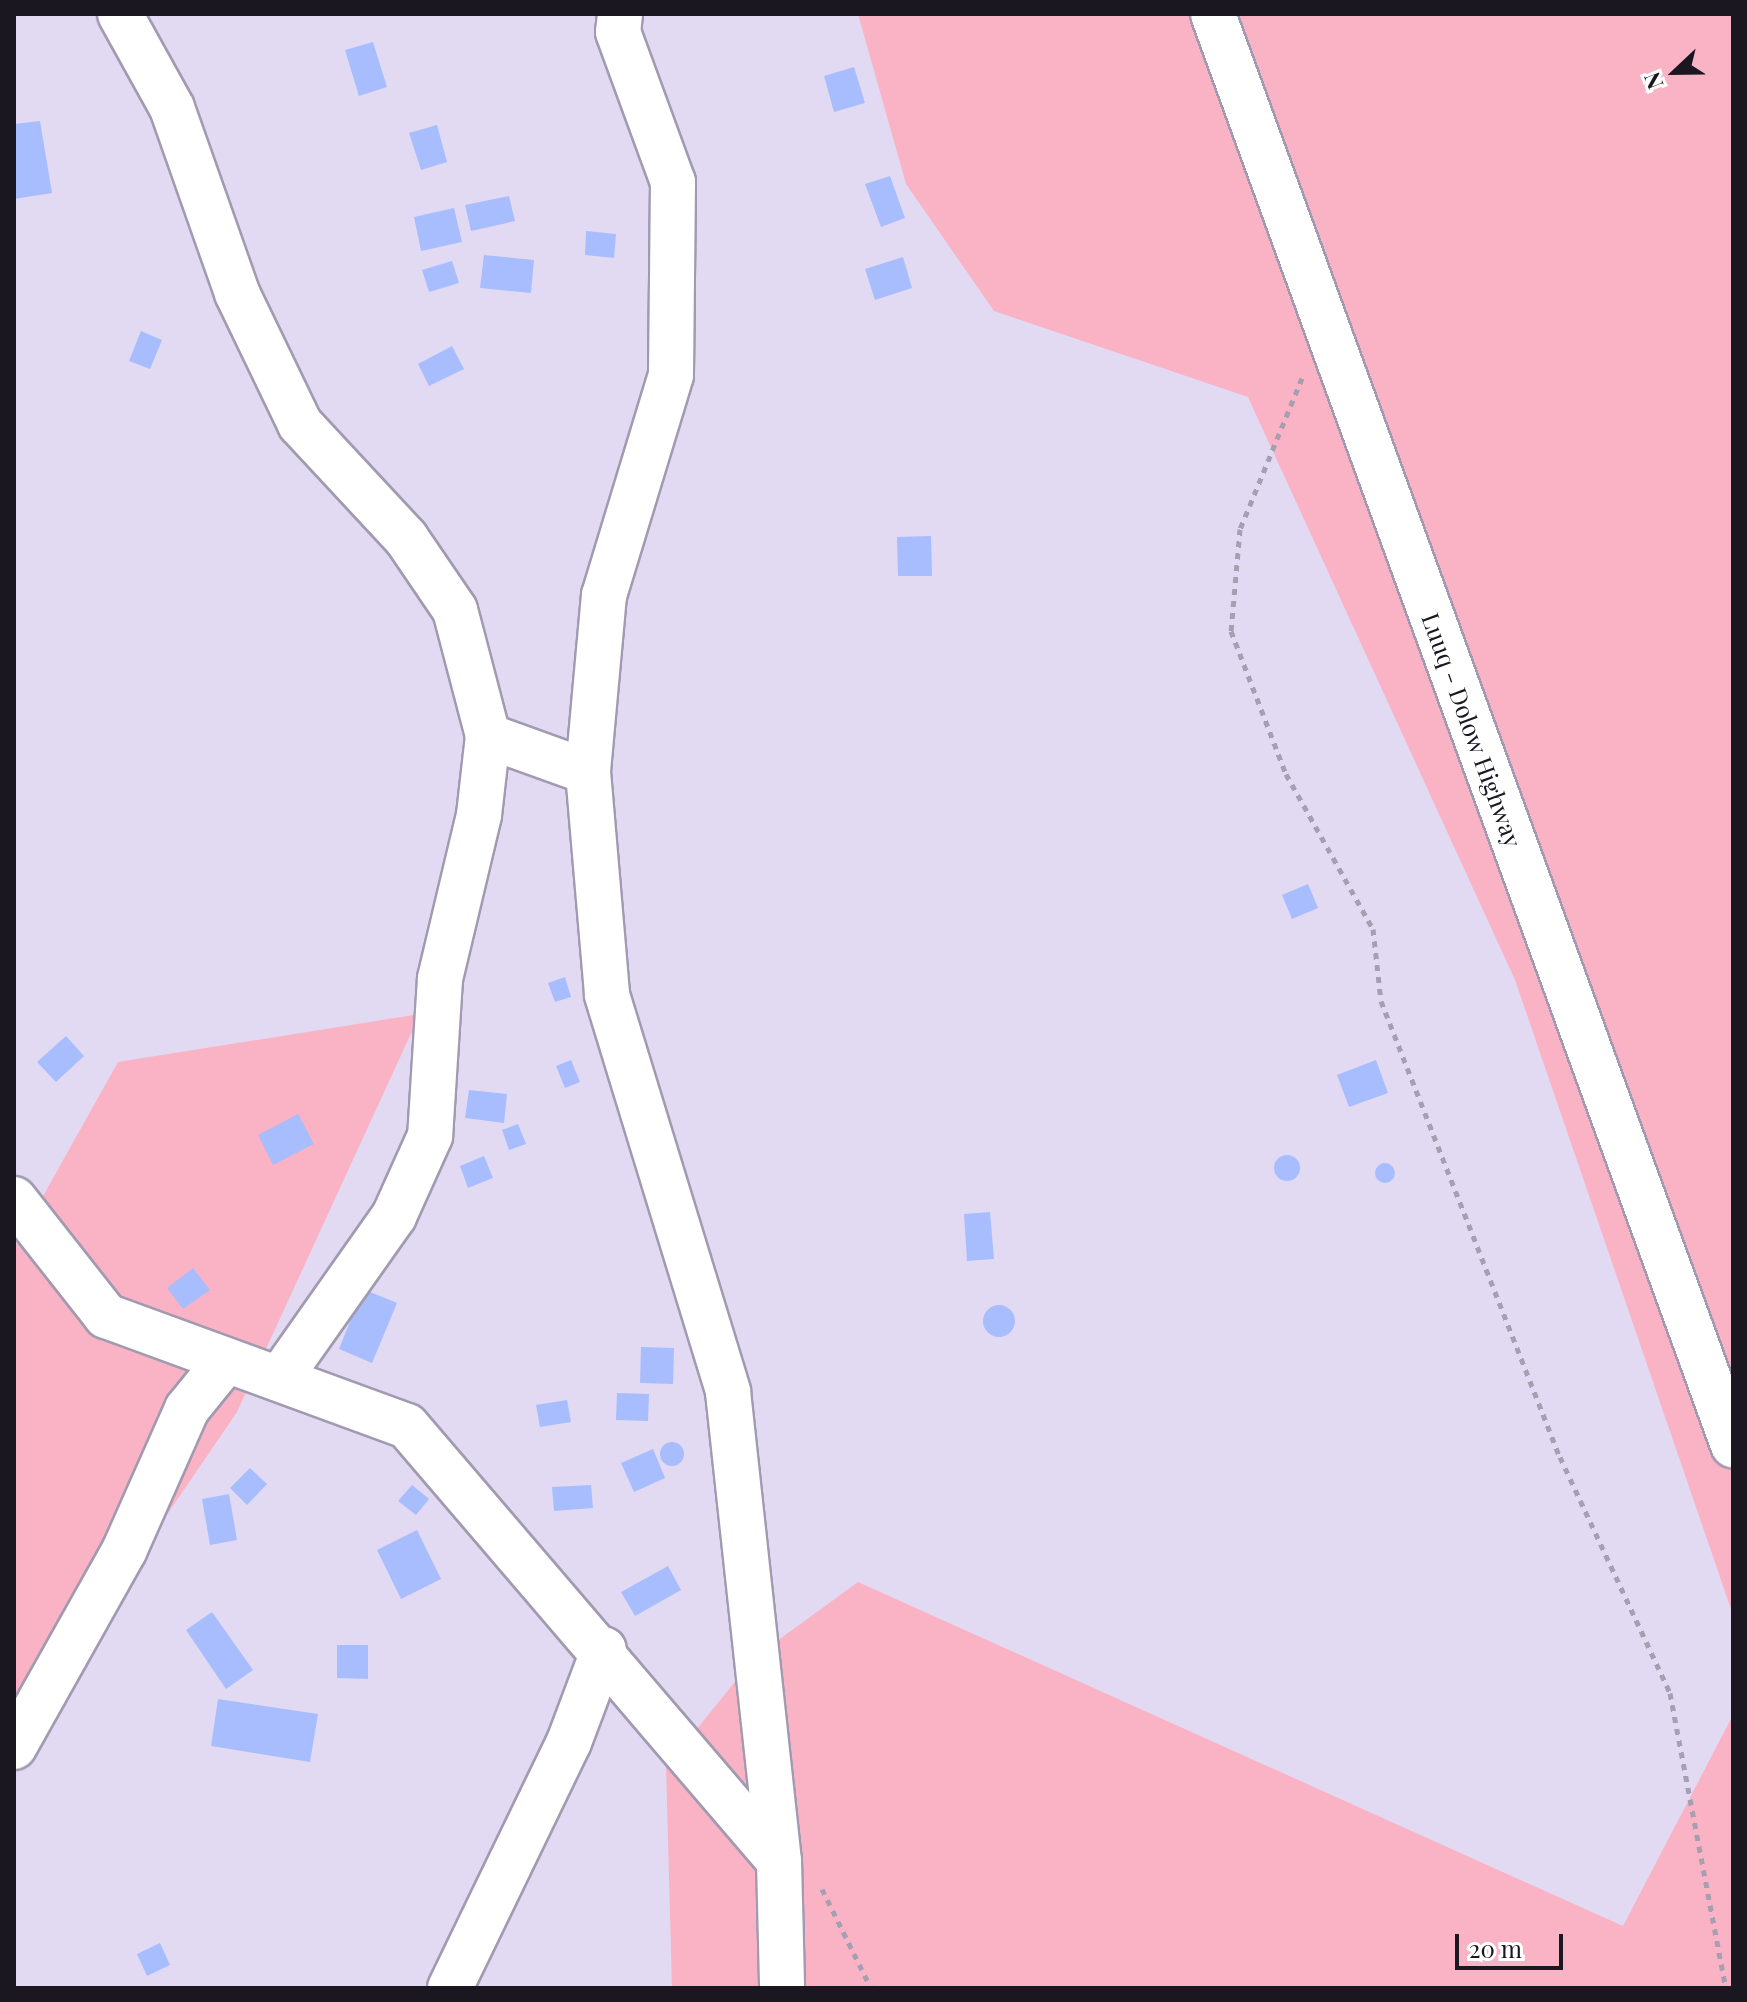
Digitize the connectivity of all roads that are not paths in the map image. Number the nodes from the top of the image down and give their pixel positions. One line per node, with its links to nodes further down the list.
1 (120, 14): 4 (street)
2 (620, 14): 5 (street)
3 (1213, 14): 9 (street, Luuq - Dolow Highway)
4 (488, 736): 5 (street); 8 (street)
5 (588, 772): 12 (street)
6 (14, 1199): 7 (street)
7 (225, 1362): 8 (street); 11 (street)
8 (281, 1376): 10 (street)
9 (1733, 1445)
10 (604, 1649): 12 (street); 13 (street)
11 (14, 1747)
12 (779, 1861): 14 (street)
13 (450, 1988)
14 (782, 1988)

